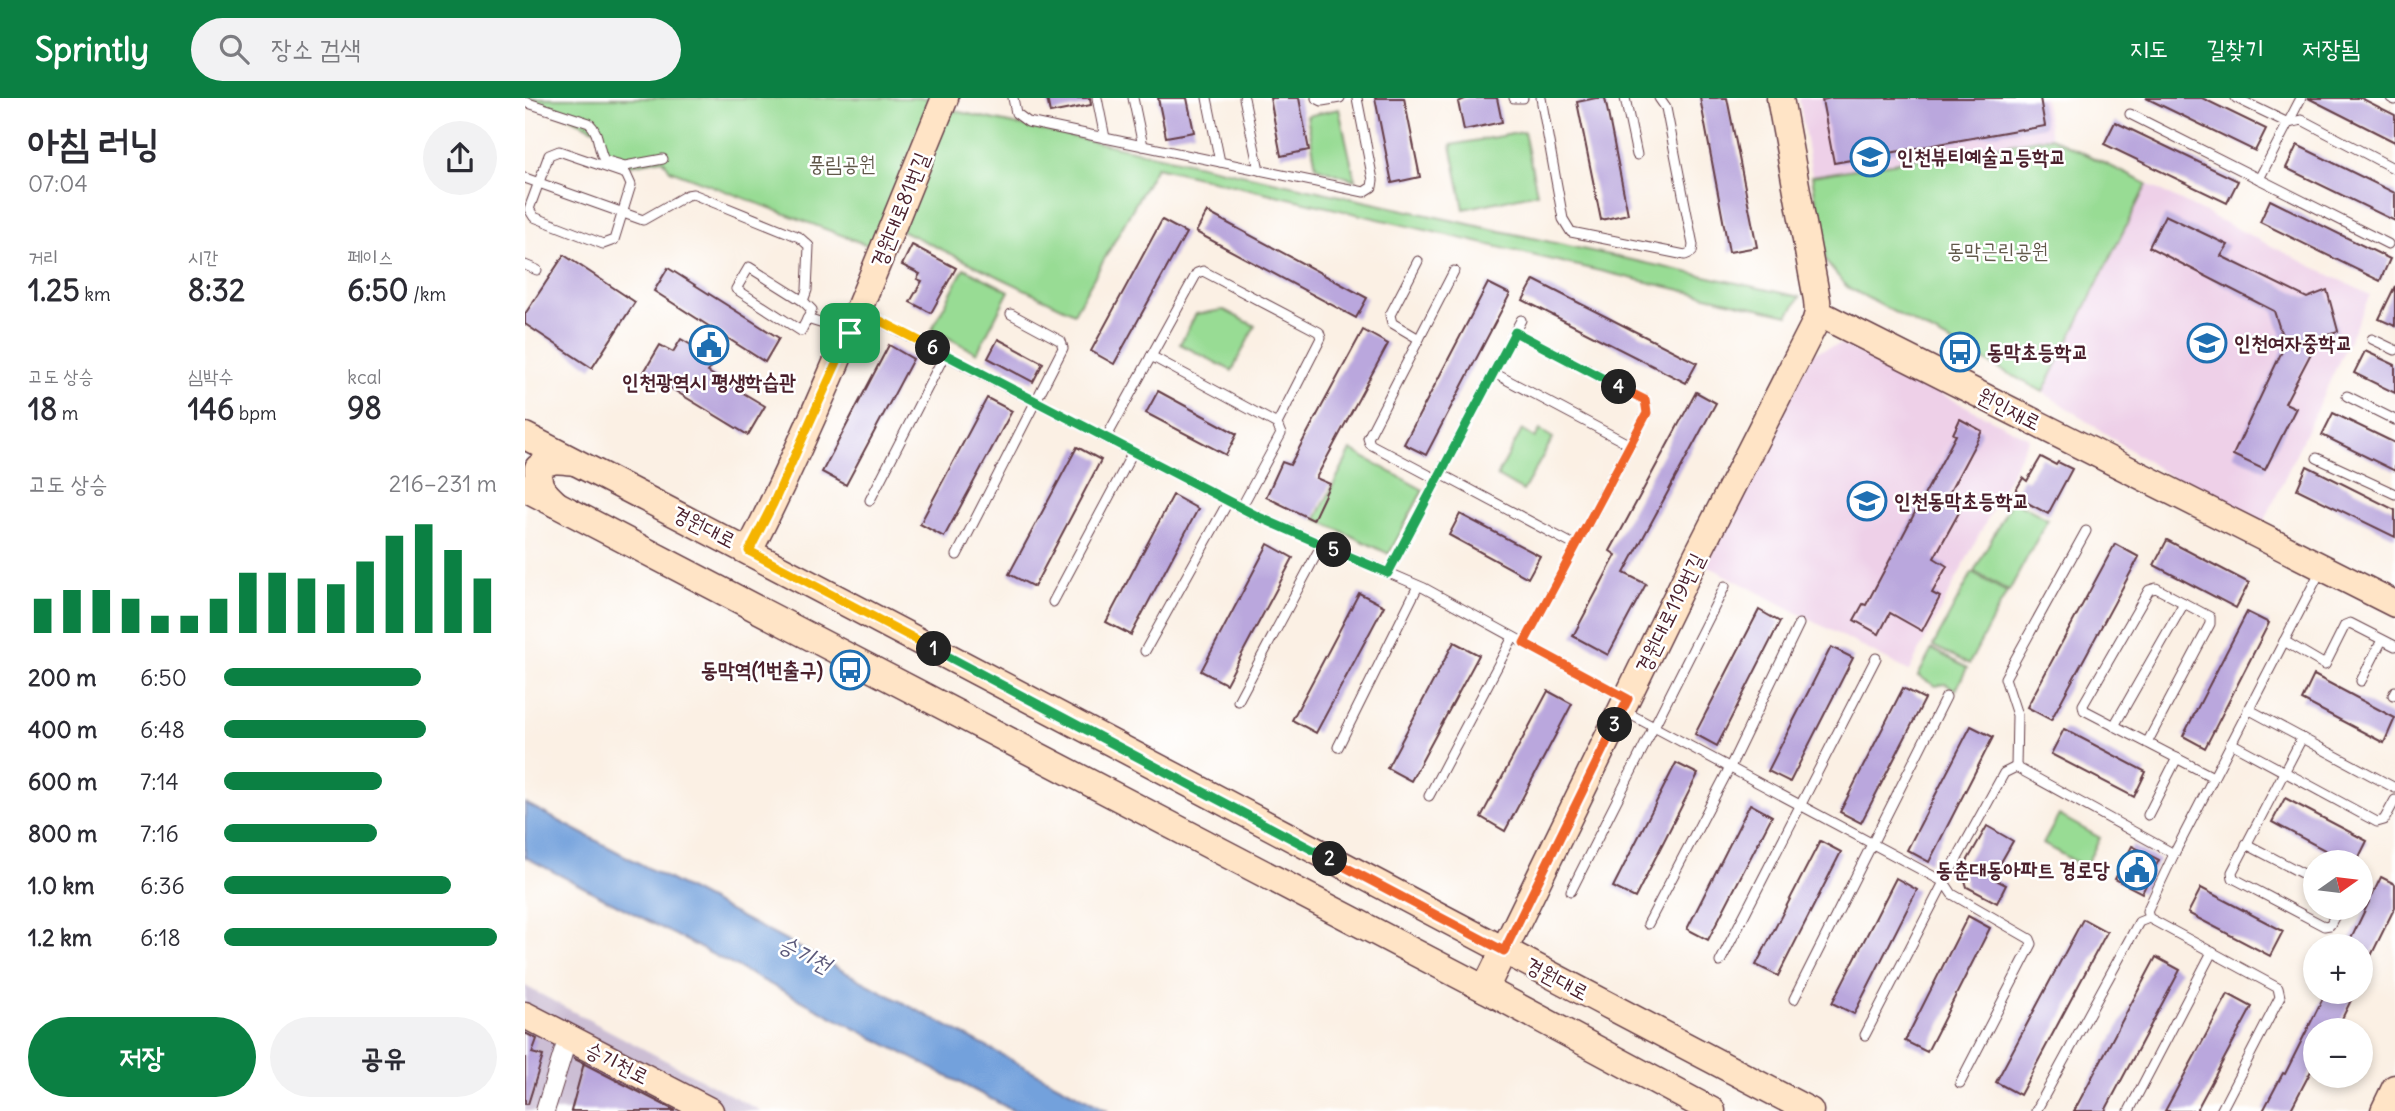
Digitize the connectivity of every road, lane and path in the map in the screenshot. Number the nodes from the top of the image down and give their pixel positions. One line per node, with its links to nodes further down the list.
1 (945, 98): 42 (main road, 경원대로81번길)
2 (1013, 98): 21 (lane)
3 (1097, 98): 21 (lane)
4 (1133, 98): 22 (lane)
5 (1207, 98): 25 (lane)
6 (1244, 98): 27 (lane)
7 (1316, 98): 8 (lane)
8 (1341, 98)
9 (1357, 98): 27 (lane)
10 (1514, 98): 11 (lane)
11 (1523, 98)
12 (1541, 98): 14 (lane)
13 (1625, 98): 23 (lane)
14 (1660, 98)
15 (1780, 98): 38 (main road)
16 (2236, 98): 20 (lane)
17 (2301, 98): 20 (lane)
18 (525, 102): 24 (lane)
19 (2130, 114): 29 (lane)
20 (2288, 123): 26 (lane); 29 (lane)
21 (1105, 138): 22 (lane)
22 (1143, 146): 25 (lane)
23 (1637, 155)
24 (663, 159)
25 (1220, 162): 27 (lane)
26 (2395, 169)
27 (1259, 170)
28 (525, 178): 30 (lane)
29 (2259, 179): 32 (lane)
30 (539, 183): 31 (lane); 31 (lane); 31 (lane)
31 (623, 212): 37 (lane)
32 (2388, 244)
33 (1418, 261): 44 (lane)
34 (525, 265): 35 (lane)
35 (537, 270)
36 (1454, 271): 44 (lane)
37 (803, 301): 40 (lane); 40 (lane)
38 (1818, 313): 72 (main road, 원인재로); 90 (main road, 경원대로119번길)
39 (1011, 314): 51 (lane)
40 (807, 319): 42 (lane)
41 (1521, 320): 43 (lane)
42 (854, 321): 47 (lane); 70 (main road, 경원대로81번길)
43 (1515, 332): 49 (lane); 56 (lane)
44 (1419, 339): 60 (lane)
45 (2372, 339): 46 (lane)
46 (2395, 351)
47 (944, 355): 51 (lane); 63 (lane)
48 (1151, 356): 53 (lane); 53 (lane); 55 (lane)
49 (1494, 373): 56 (lane); 60 (lane)
50 (2347, 396): 52 (lane)
51 (1036, 402): 55 (lane); 71 (lane)
52 (2395, 420)
53 (1277, 424): 66 (lane)
54 (525, 436): 59 (main road, 경원대로)
55 (1106, 438): 57 (lane)
56 (1630, 445): 69 (lane)
57 (1133, 452): 64 (lane); 76 (lane)
58 (2317, 458): 62 (lane)
59 (576, 462): 65 (main road); 70 (main road, 경원대로)
60 (1439, 477): 69 (lane); 73 (lane)
61 (525, 488): 65 (main road, 경원대로)
62 (2395, 494)
63 (870, 500)
64 (1228, 502): 66 (lane); 85 (lane)
65 (556, 504): 122 (main road, 경원대로)
66 (1241, 508): 68 (lane)
67 (2086, 531): 100 (lane)
68 (1322, 544): 73 (lane); 89 (lane)
69 (1576, 546): 83 (lane)
70 (749, 551): 119 (main road, 경원대로)
71 (957, 555)
72 (2322, 568): 78 (main road, 원인재로); 82 (lane)
73 (1388, 573): 74 (lane)
74 (1418, 586): 80 (lane); 97 (lane)
75 (1725, 586): 93 (lane)
76 (1053, 601)
77 (2184, 603): 92 (lane); 92 (lane); 95 (lane)
78 (2395, 604)
79 (1799, 624): 99 (lane)
80 (1513, 637): 83 (lane); 104 (lane)
81 (2382, 640): 82 (lane); 84 (lane); 87 (lane)
82 (2284, 641): 91 (lane)
83 (1524, 643): 90 (lane)
84 (2395, 646)
85 (1145, 651)
86 (1876, 658): 106 (lane)
87 (2361, 681)
88 (1946, 697): 108 (lane)
89 (1238, 701)
90 (1625, 705): 93 (lane); 119 (main road, 경원대로119번길)
91 (2248, 709): 94 (lane); 96 (lane)
92 (2114, 726): 95 (lane)
93 (1655, 727): 99 (lane); 113 (lane)
94 (2302, 738): 101 (lane); 103 (lane)
95 (2147, 743): 98 (lane)
96 (2231, 743): 101 (lane); 102 (lane)
97 (1338, 747)
98 (2177, 758): 102 (lane); 107 (lane)
99 (1730, 767): 106 (lane); 118 (lane)
100 (2016, 767): 110 (lane); 112 (lane)
101 (2284, 771): 105 (lane); 109 (lane)
102 (2213, 777): 110 (lane)
103 (2395, 788)
104 (1429, 796)
105 (2395, 800)
106 (1802, 806): 108 (lane); 121 (lane)
107 (2148, 814)
108 (1872, 844): 112 (lane); 123 (lane)
109 (2246, 844): 111 (lane); 114 (lane)
110 (2173, 854): 115 (lane)
111 (2303, 874)
112 (1944, 883): 125 (lane); 127 (lane)
113 (1571, 891)
114 (2303, 915)
115 (2149, 918): 120 (lane); 133 (lane)
116 (2313, 920): 117 (lane)
117 (2333, 920)
118 (1649, 925)
119 (1504, 951): 122 (main road, 경원대로119번길); 132 (main road, 경원대로)
120 (2212, 952): 134 (lane); 135 (lane)
121 (1720, 962)
122 (1485, 989): 131 (main road, 경원대로)
123 (1794, 999)
124 (525, 1015): 126 (main road, 승기천로)
125 (1865, 1035)
126 (568, 1037): 129 (street); 130 (main road, 승기천로)
127 (1960, 1083)
128 (2395, 1088): 136 (main road)
129 (545, 1111)
130 (710, 1111)
131 (1712, 1111)
132 (1810, 1111)
133 (2036, 1111)
134 (2129, 1111)
135 (2221, 1111)
136 (2384, 1111)

